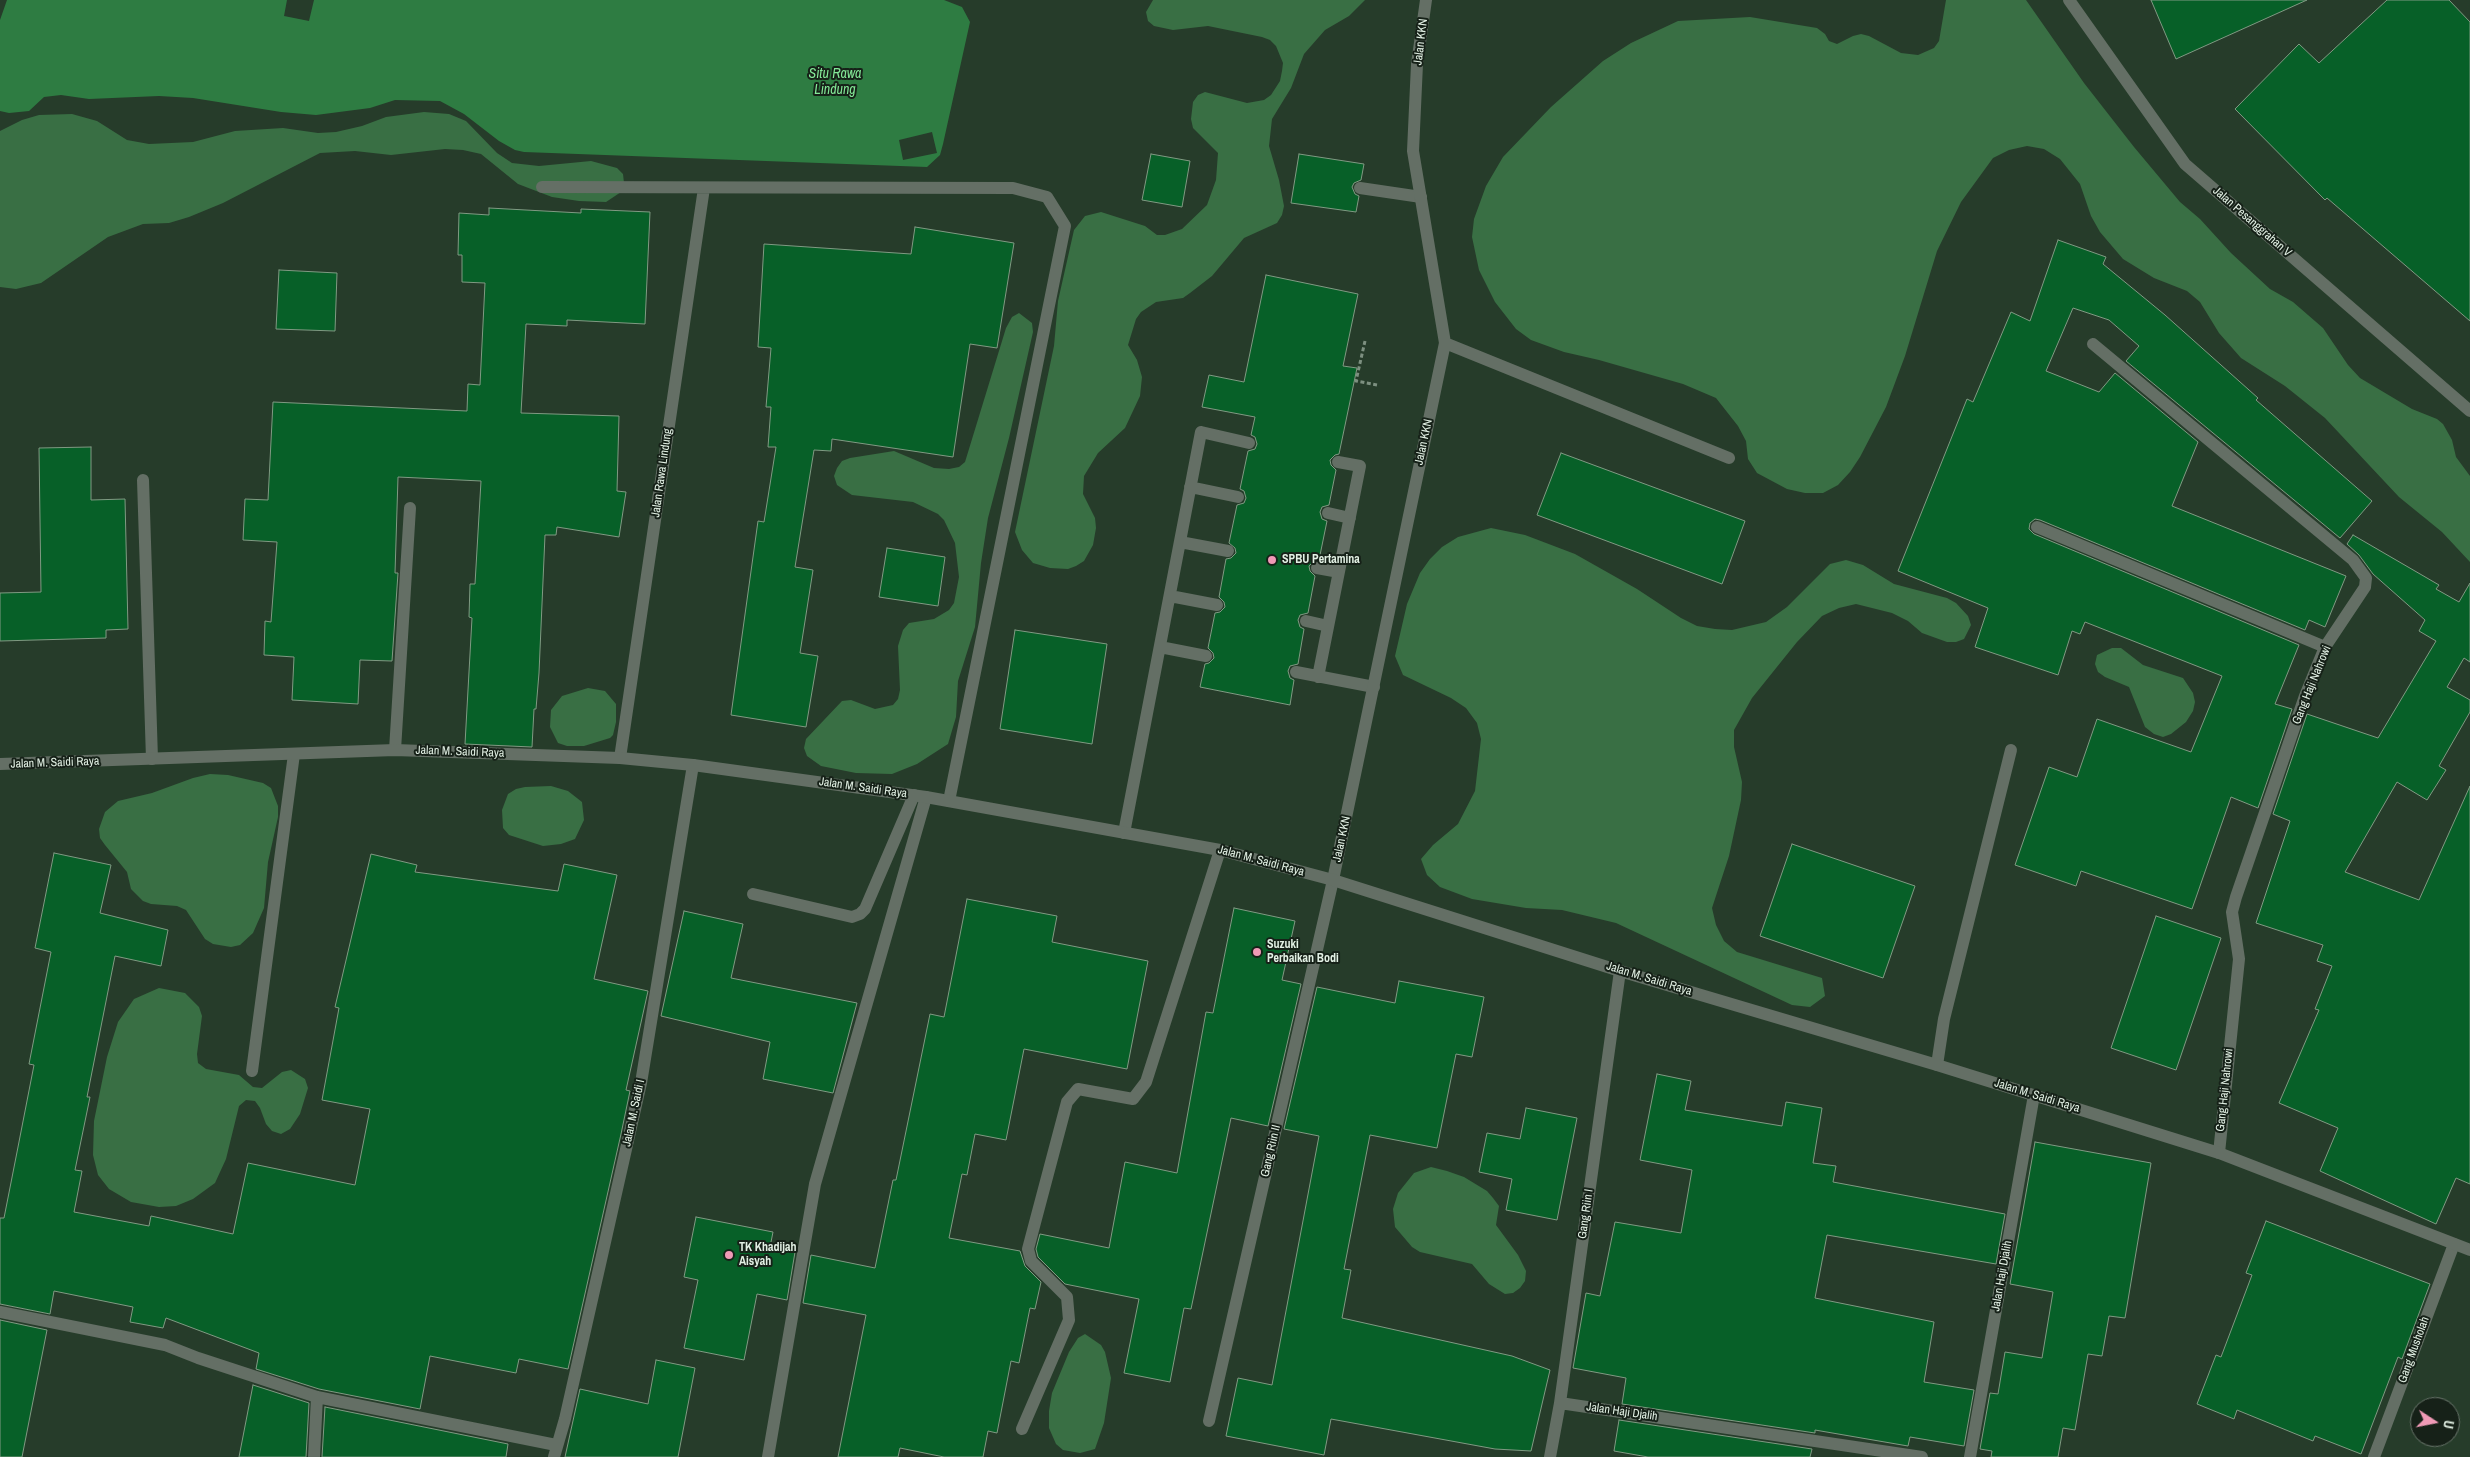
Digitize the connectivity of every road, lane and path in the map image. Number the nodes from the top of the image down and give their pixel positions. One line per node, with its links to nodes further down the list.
1 (1426, 0): 6 (street, Jalan KKN)
2 (2069, 0): 11 (street, Jalan Pesanggrahan V)
3 (542, 187): 4 (street)
4 (704, 188): 39 (street, Jalan Rawa Lindung); 44 (street)
5 (1360, 188): 6 (street)
6 (1421, 198): 8 (street, Jalan KKN)
7 (1365, 341): 10 (path)
8 (1445, 343): 13 (street); 35 (street, Jalan KKN)
9 (2093, 344): 31 (street, Gang Haji Nahrowi)
10 (1376, 384)
11 (2470, 411)
12 (1249, 443): 16 (street)
13 (1729, 458)
14 (1338, 462): 20 (street)
15 (143, 480): 40 (street)
16 (1190, 487): 17 (street); 22 (street)
17 (1238, 497)
18 (410, 508): 36 (street)
19 (1328, 513): 20 (street)
20 (1350, 518): 25 (street)
21 (2037, 528): 31 (street)
22 (1180, 542): 23 (street); 26 (street)
23 (1228, 551)
24 (1317, 568): 25 (street)
25 (1339, 572): 29 (street)
26 (1170, 596): 27 (street); 30 (street)
27 (1217, 605)
28 (1306, 622): 29 (street)
29 (1328, 626): 34 (street)
30 (1160, 647): 32 (street); 45 (street)
31 (2326, 647): 53 (street, Gang Haji Nahrowi)
32 (1206, 656)
33 (1296, 672): 34 (street)
34 (1318, 677): 35 (street)
35 (1374, 687): 47 (street, Jalan KKN)
36 (395, 750): 38 (street, Jalan M. Saidi Raya); 39 (street, Jalan M. Saidi Raya)
37 (2012, 750): 50 (street)
38 (294, 754): 40 (street, Jalan M. Saidi Raya); 51 (street)
39 (620, 758): 42 (street, Jalan M. Saidi Raya)
40 (152, 759): 41 (street, Jalan M. Saidi Raya)
41 (0, 764)
42 (694, 766): 43 (street, Jalan M. Saidi Raya); 61 (street, Jalan M. Saidi I)
43 (920, 796): 44 (street, Jalan M. Saidi Raya); 48 (street); 63 (street)
44 (949, 802): 45 (street, Jalan M. Saidi Raya)
45 (1124, 833): 46 (street, Jalan M. Saidi Raya)
46 (1220, 850): 47 (street, Jalan M. Saidi Raya); 60 (street)
47 (1333, 880): 49 (street, Jalan M. Saidi Raya); 59 (street, Gang Riin II)
48 (753, 894)
49 (1620, 971): 50 (street, Jalan M. Saidi Raya); 58 (street, Gang Riin I)
50 (1937, 1065): 52 (street, Jalan M. Saidi Raya)
51 (252, 1071)
52 (2034, 1095): 53 (street, Jalan M. Saidi Raya); 66 (street, Jalan Haji Djalih)
53 (2218, 1152): 54 (street, Jalan M. Saidi Raya)
54 (2454, 1244): 55 (street, Jalan M. Saidi Raya); 67 (street, Gang Musholah)
55 (2470, 1250)
56 (0, 1312): 57 (street)
57 (317, 1396): 61 (street); 62 (street)
58 (1560, 1403): 64 (street, Gang Riin I); 65 (street, Jalan Haji Djalih)
59 (1209, 1422)
60 (1022, 1429)
61 (555, 1451)
62 (314, 1457)
63 (768, 1457)
64 (1550, 1457)
65 (1922, 1457)
66 (1970, 1457)
67 (2374, 1457)

